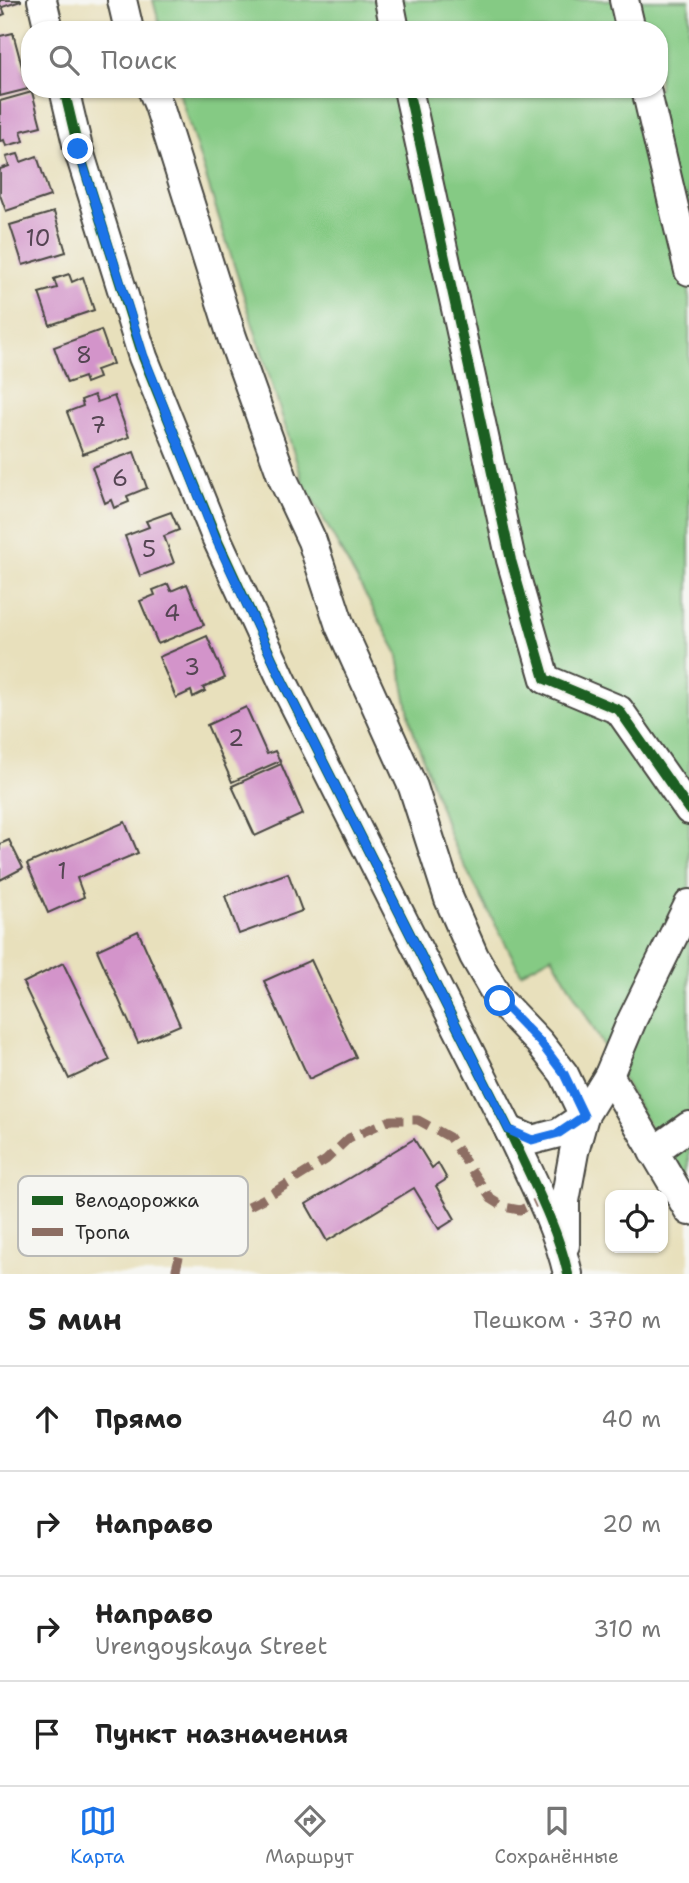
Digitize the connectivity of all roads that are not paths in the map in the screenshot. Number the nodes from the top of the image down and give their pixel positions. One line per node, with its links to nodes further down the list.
1 (42, 0): 5 (street)
2 (122, 0): 6 (street)
3 (389, 0): 7 (street)
4 (624, 0): 8 (street)
5 (47, 21)
6 (127, 21)
7 (393, 21)
8 (629, 21)
9 (66, 98): 19 (street)
10 (155, 98): 17 (street)
11 (410, 98): 14 (street)
12 (648, 98): 13 (street)
13 (689, 271)
14 (689, 810)
15 (689, 904): 16 (street)
16 (609, 1075): 17 (street); 20 (street)
17 (584, 1116): 19 (street); 22 (street)
18 (689, 1126): 20 (street)
19 (509, 1130): 22 (street)
20 (653, 1152): 21 (street)
21 (687, 1203)
22 (566, 1268)

